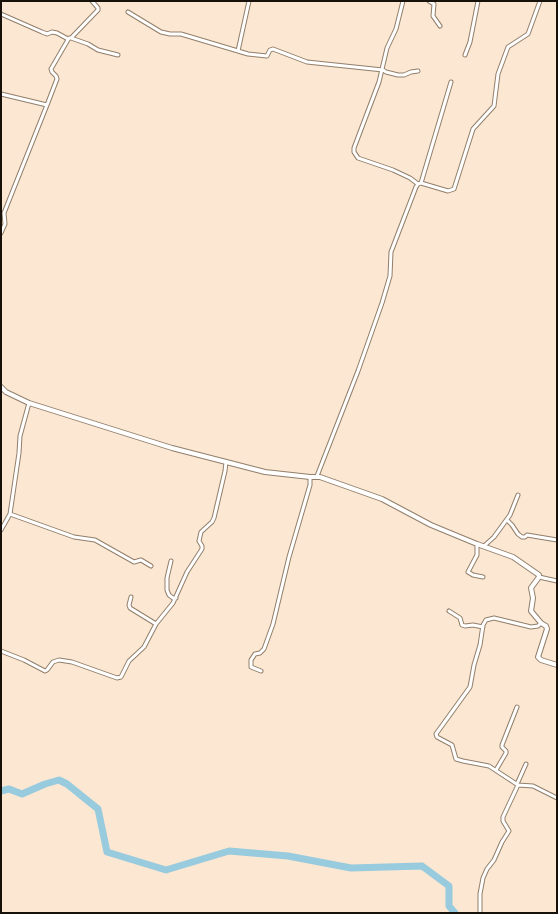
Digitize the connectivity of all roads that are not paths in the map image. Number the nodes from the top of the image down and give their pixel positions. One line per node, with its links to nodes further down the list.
1 (92, 1): 10 (street)
2 (249, 1): 11 (street)
3 (402, 1): 14 (street)
4 (429, 1): 9 (street)
5 (478, 1): 13 (street)
6 (540, 1): 19 (street)
7 (128, 12): 11 (street)
8 (1, 14): 10 (street)
9 (440, 26)
10 (70, 39): 12 (street); 18 (street)
11 (238, 51): 14 (street)
12 (118, 55)
13 (465, 55)
14 (383, 70): 15 (street); 19 (street)
15 (418, 71)
16 (451, 82): 19 (street)
17 (1, 94): 18 (street)
18 (47, 105): 20 (street)
19 (420, 183): 24 (street)
20 (1, 233)
21 (1, 387): 22 (street)
22 (29, 402): 23 (street); 27 (street)
23 (226, 462): 25 (street); 39 (street)
24 (317, 476): 25 (street); 31 (street)
25 (310, 477): 46 (street)
26 (518, 495): 28 (street)
27 (10, 514): 29 (street); 34 (street)
28 (507, 520): 30 (street); 32 (street)
29 (1, 530)
30 (557, 540)
31 (477, 544): 32 (street); 35 (street)
32 (484, 546): 36 (street)
33 (171, 561): 39 (street)
34 (151, 566)
35 (483, 577)
36 (539, 577): 37 (street); 41 (street)
37 (557, 581)
38 (131, 597): 42 (street)
39 (176, 598): 42 (street)
40 (449, 610): 43 (street)
41 (541, 623): 43 (street); 45 (street)
42 (156, 624): 44 (street)
43 (483, 627): 49 (street)
44 (1, 652)
45 (557, 665)
46 (261, 671)
47 (517, 707): 49 (street)
48 (526, 764): 50 (street)
49 (496, 770): 50 (street)
50 (518, 784): 51 (street); 52 (street)
51 (557, 798)
52 (480, 913)

